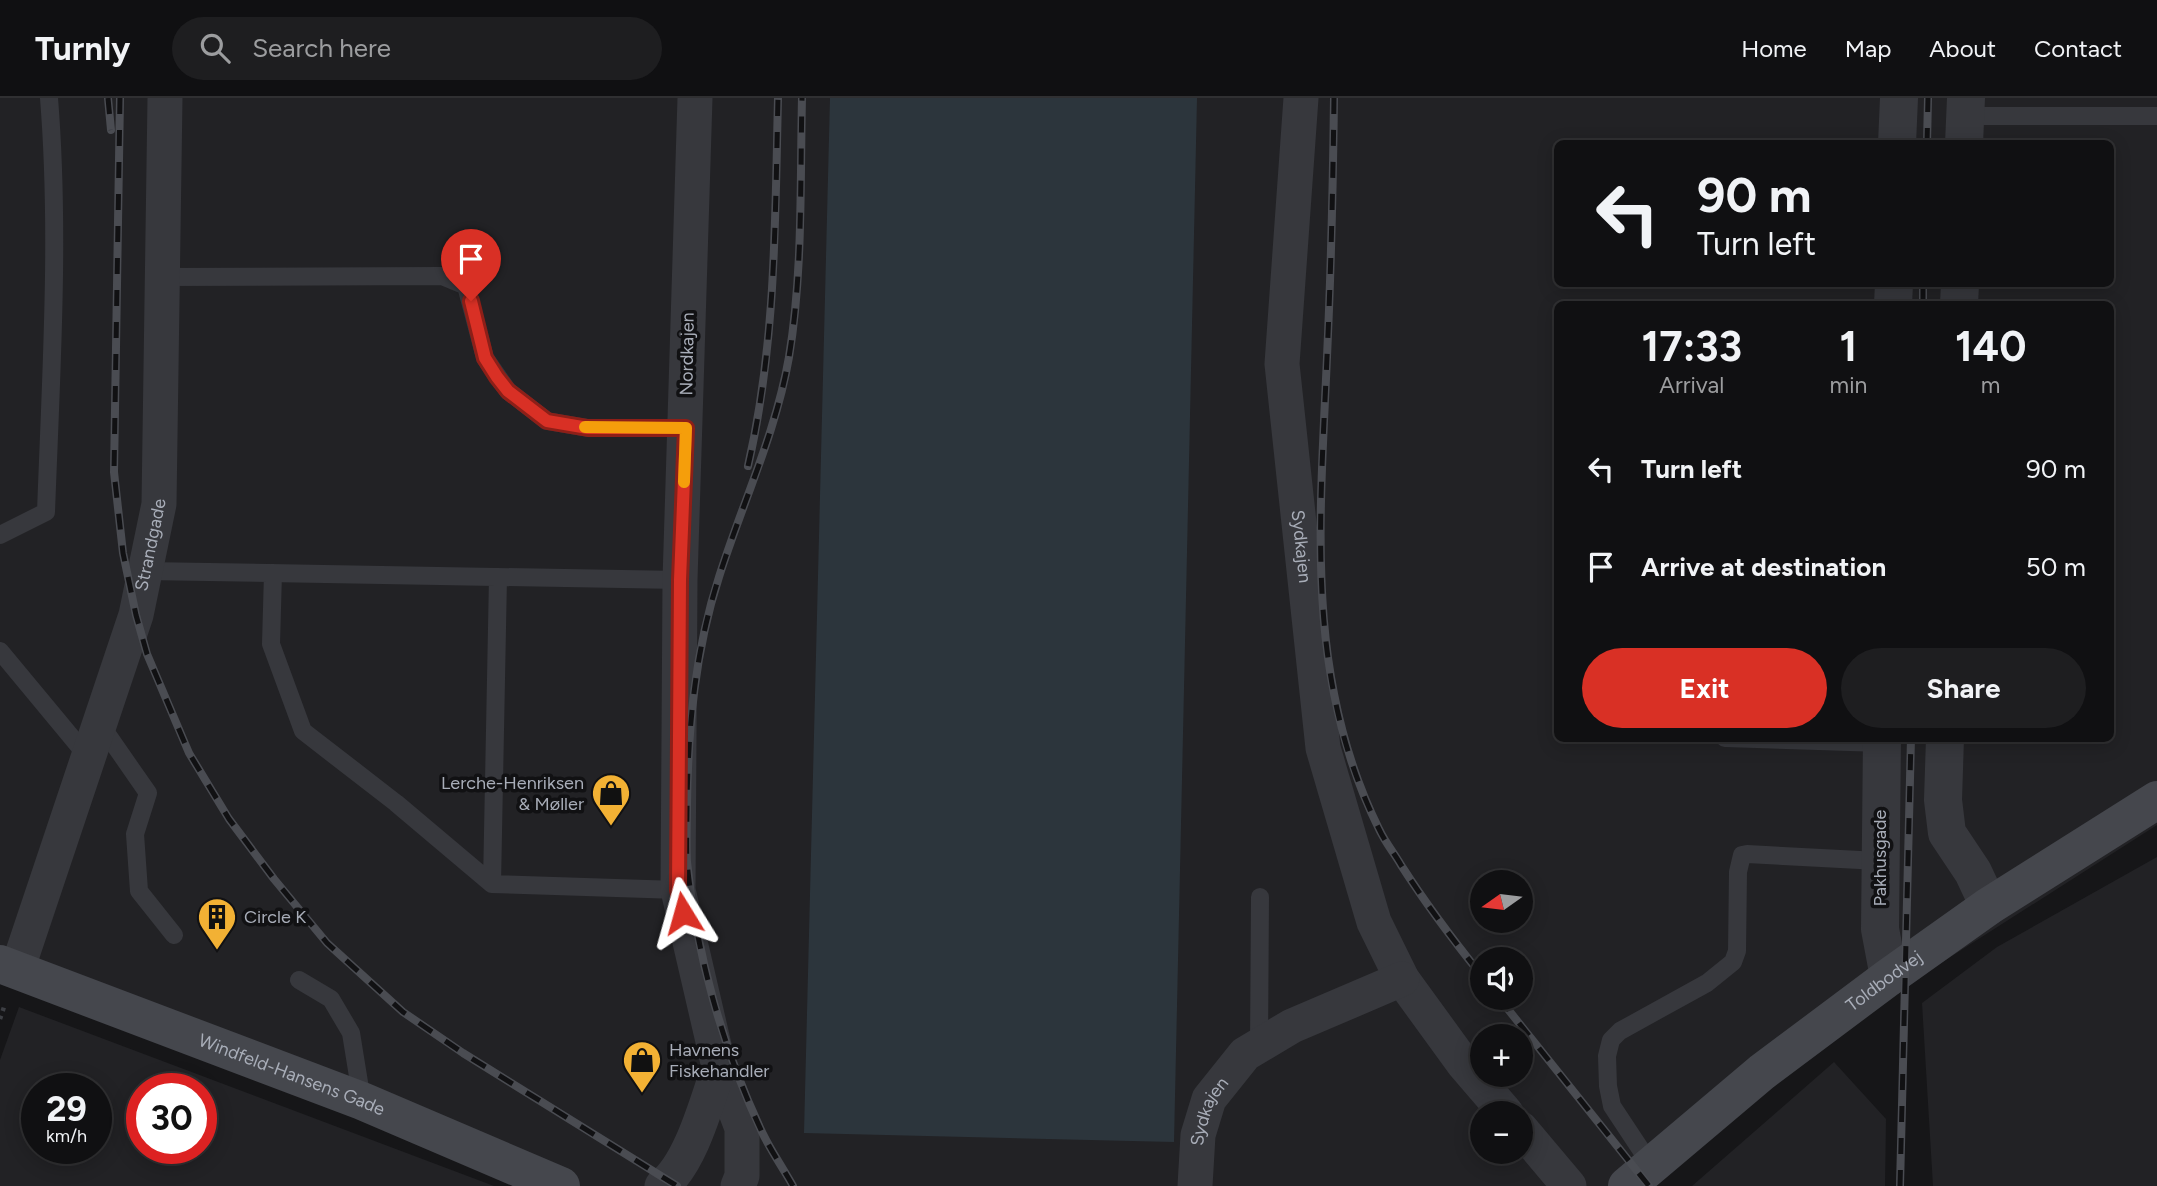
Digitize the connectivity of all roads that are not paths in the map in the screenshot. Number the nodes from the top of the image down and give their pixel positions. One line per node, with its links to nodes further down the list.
1 (49, 98): 11 (lane)
2 (165, 98): 9 (street, Strandgade)
3 (695, 98): 10 (street, Nordkajen)
4 (1301, 98): 30 (street, Sydkajen)
5 (1899, 98): 8 (street)
6 (2157, 116): 7 (lane)
7 (1965, 119)
8 (1898, 140)
9 (163, 277): 10 (lane); 12 (street, Strandgade)
10 (686, 428): 15 (street, Nordkajen)
11 (0, 535)
12 (145, 571): 13 (lane); 17 (street, Strandgade)
13 (273, 573): 14 (lane); 23 (lane)
14 (498, 577): 15 (lane); 23 (lane)
15 (680, 580): 24 (street, Nordkajen)
16 (0, 651): 20 (lane)
17 (100, 724): 20 (street, Strandgade); 27 (lane)
18 (1882, 742): 22 (street, Pakhusgade)
19 (1945, 742): 26 (street)
20 (89, 757): 28 (street, Strandgade)
21 (2157, 800): 26 (main road, Toldbodvej)
22 (1879, 861): 29 (street, Pakhusgade); 37 (lane)
23 (492, 884): 24 (lane)
24 (678, 890): 33 (street, Nordkajen)
25 (1260, 897): 32 (lane)
26 (1989, 906): 29 (main road, Toldbodvej)
27 (174, 935)
28 (8, 967): 34 (main road, Windfeld-Hansens Gade)
29 (1889, 977): 37 (main road, Toldbodvej)
30 (1402, 979): 32 (street, Sydkajen); 35 (street, Sydkajen)
31 (299, 980): 34 (lane)
32 (1259, 1046): 41 (street, Sydkajen)
33 (719, 1067): 38 (street, Nordkajen); 40 (street)
34 (362, 1101): 39 (main road, Windfeld-Hansens Gade)
35 (1496, 1101)
36 (1533, 1143): 42 (street)
37 (1639, 1175)
38 (746, 1183)
39 (552, 1184)
40 (662, 1186)
41 (1195, 1186)
42 (1569, 1186)

